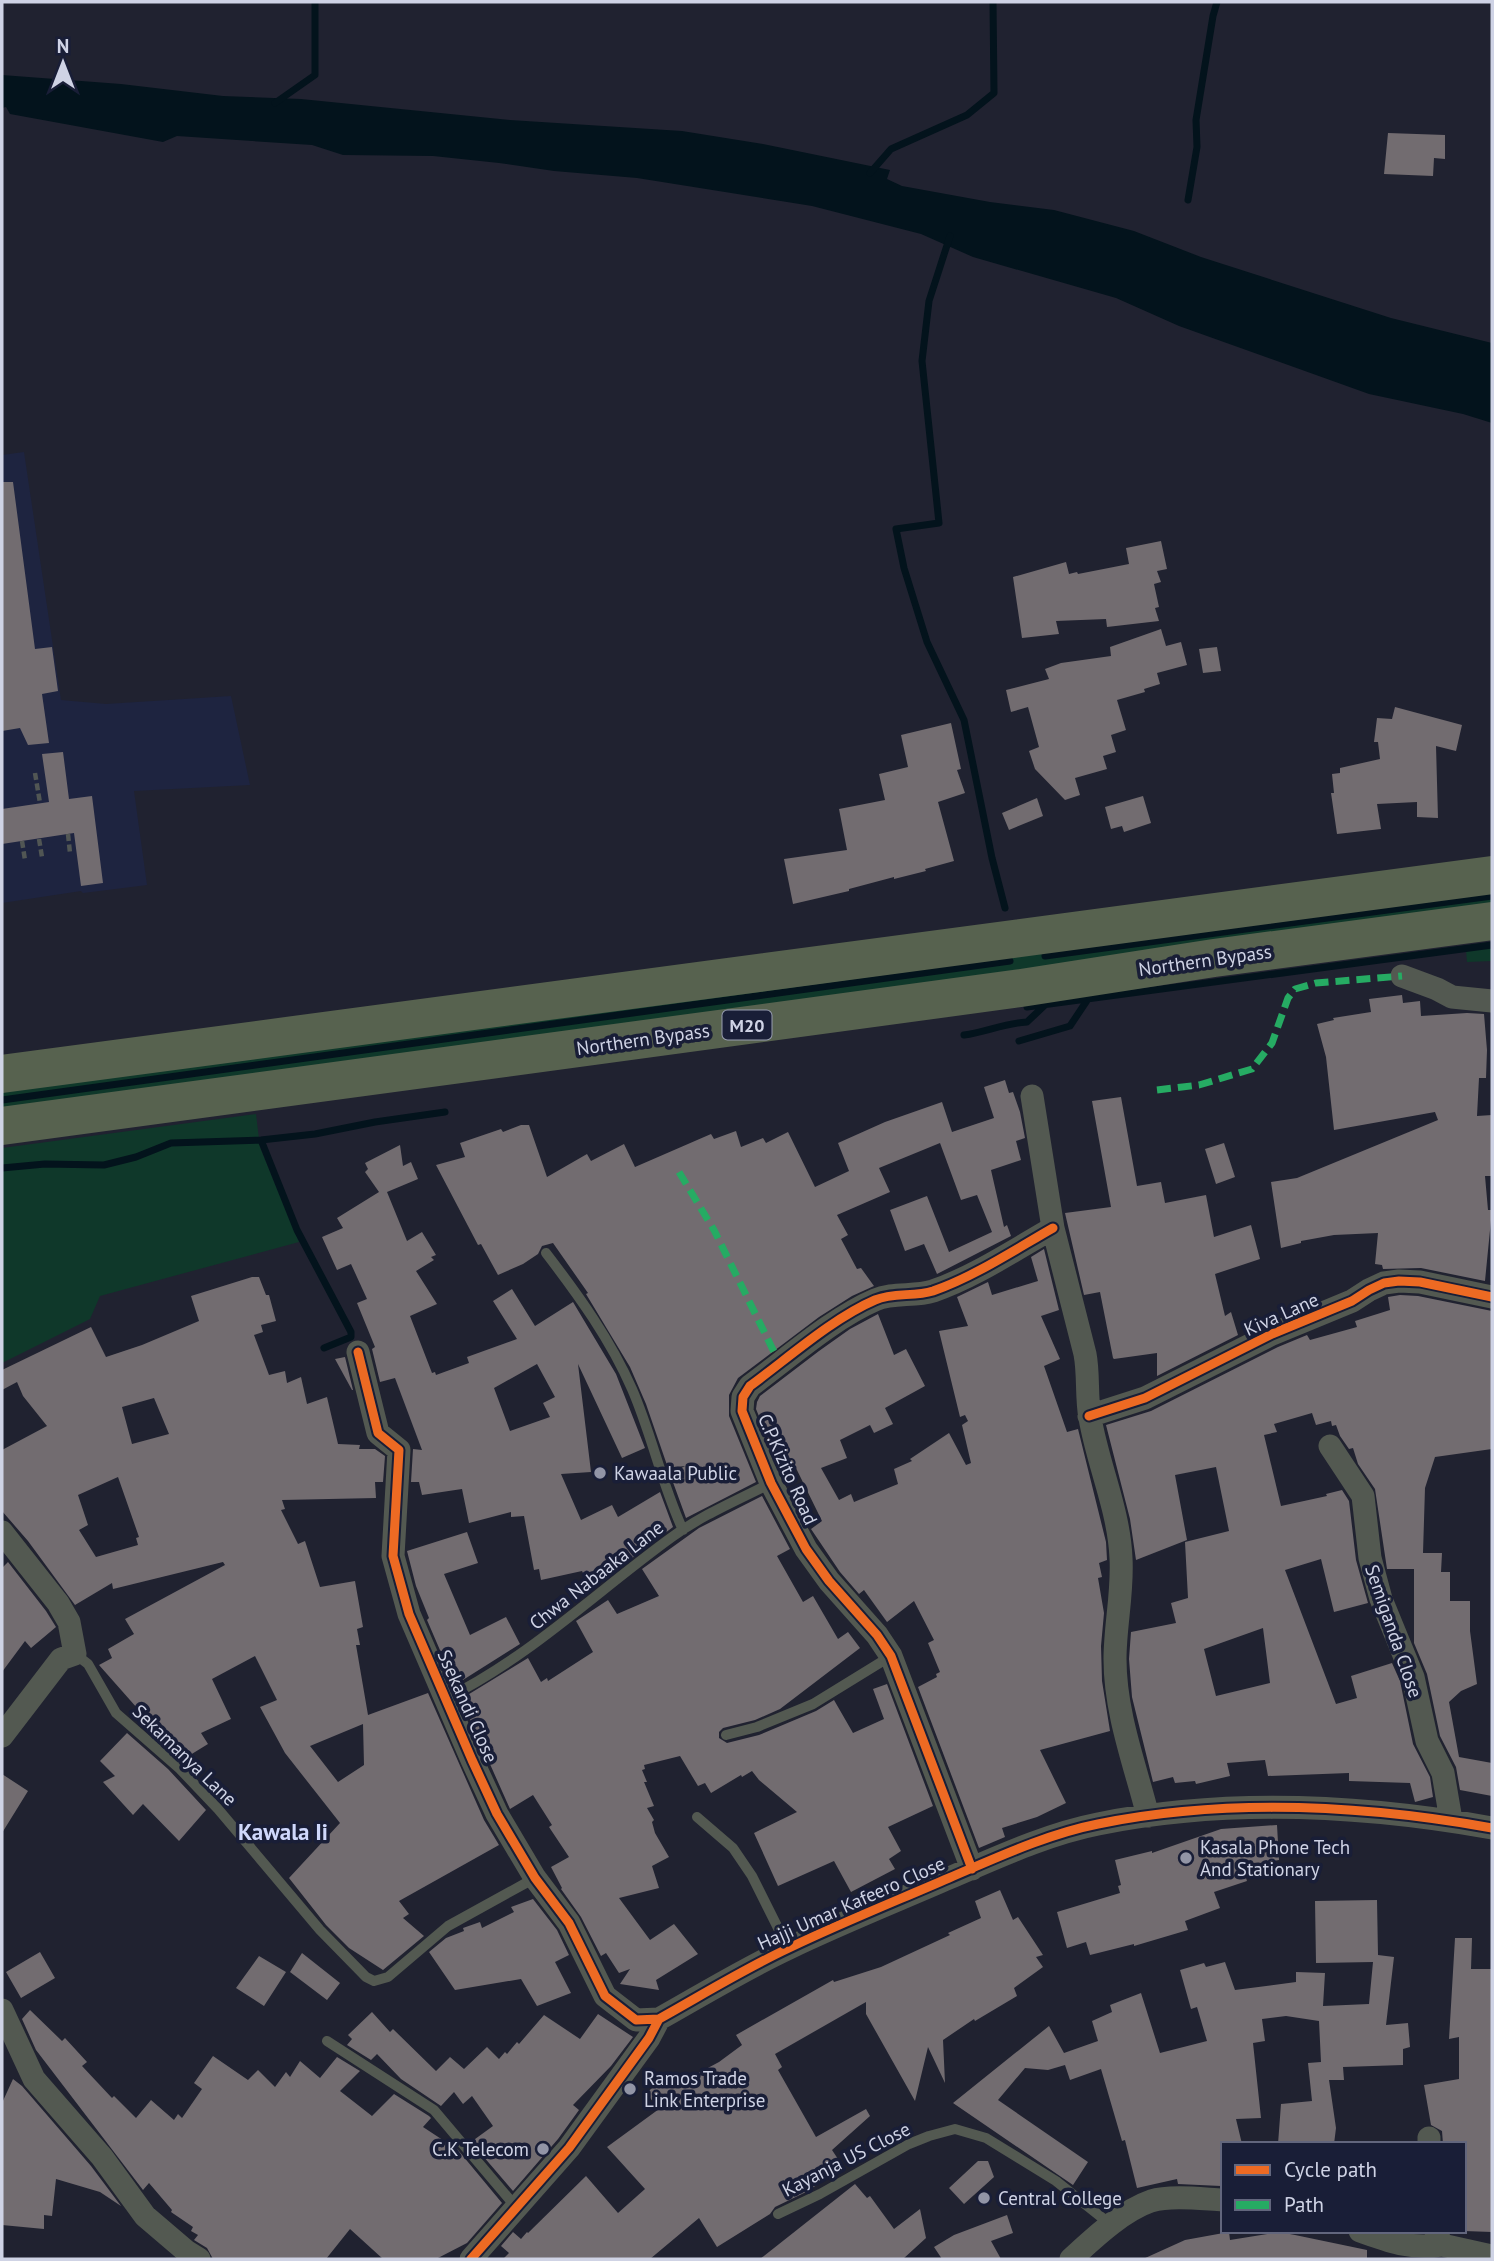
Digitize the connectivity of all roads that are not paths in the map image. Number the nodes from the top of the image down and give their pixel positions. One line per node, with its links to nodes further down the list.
1 (1492, 875): 5 (highway)
2 (1492, 921): 7 (highway, Northern Bypass / M20)
3 (1402, 976): 4 (street)
4 (1492, 1001)
5 (2, 1074)
6 (1032, 1096): 8 (street)
7 (2, 1126)
8 (1053, 1228): 12 (street); 14 (street, C.P.Kizito Road)
9 (546, 1253): 15 (lane)
10 (1492, 1297): 12 (street, Kiva Lane)
11 (358, 1352): 19 (street, Ssekandi Close)
12 (1089, 1416): 22 (street)
13 (1331, 1446): 24 (street, Semiganda Close)
14 (772, 1483): 15 (lane, Chwa Nabaaka Lane); 18 (street, C.P.Kizito Road)
15 (683, 1530): 19 (lane, Chwa Nabaaka Lane)
16 (2, 1532): 17 (street)
17 (75, 1654): 21 (street); 27 (lane, Sekamanya Lane)
18 (891, 1656): 20 (lane); 26 (street, C.P.Kizito Road)
19 (445, 1699): 27 (street, Ssekandi Close)
20 (726, 1735)
21 (2, 1736)
22 (1148, 1816): 24 (street, Hajji Umar Kafeero Close); 26 (street, Hajji Umar Kafeero Close)
23 (697, 1817): 28 (lane)
24 (1451, 1821): 25 (street, Hajji Umar Kafeero Close)
25 (1492, 1828)
26 (972, 1868): 28 (street, Hajji Umar Kafeero Close)
27 (535, 1878): 30 (street, Ssekandi Close)
28 (788, 1948): 30 (street, Hajji Umar Kafeero Close)
29 (2, 2010): 39 (street)
30 (659, 2019): 33 (street)
31 (327, 2041): 33 (lane)
32 (1221, 2200): 35 (street)
33 (516, 2207): 40 (street)
34 (778, 2214): 35 (lane, Kayanja US Close)
35 (1110, 2224): 41 (street)
36 (1365, 2233): 37 (street)
37 (1438, 2238): 38 (street)
38 (1492, 2256)
39 (199, 2259)
40 (471, 2259)
41 (1070, 2259)

